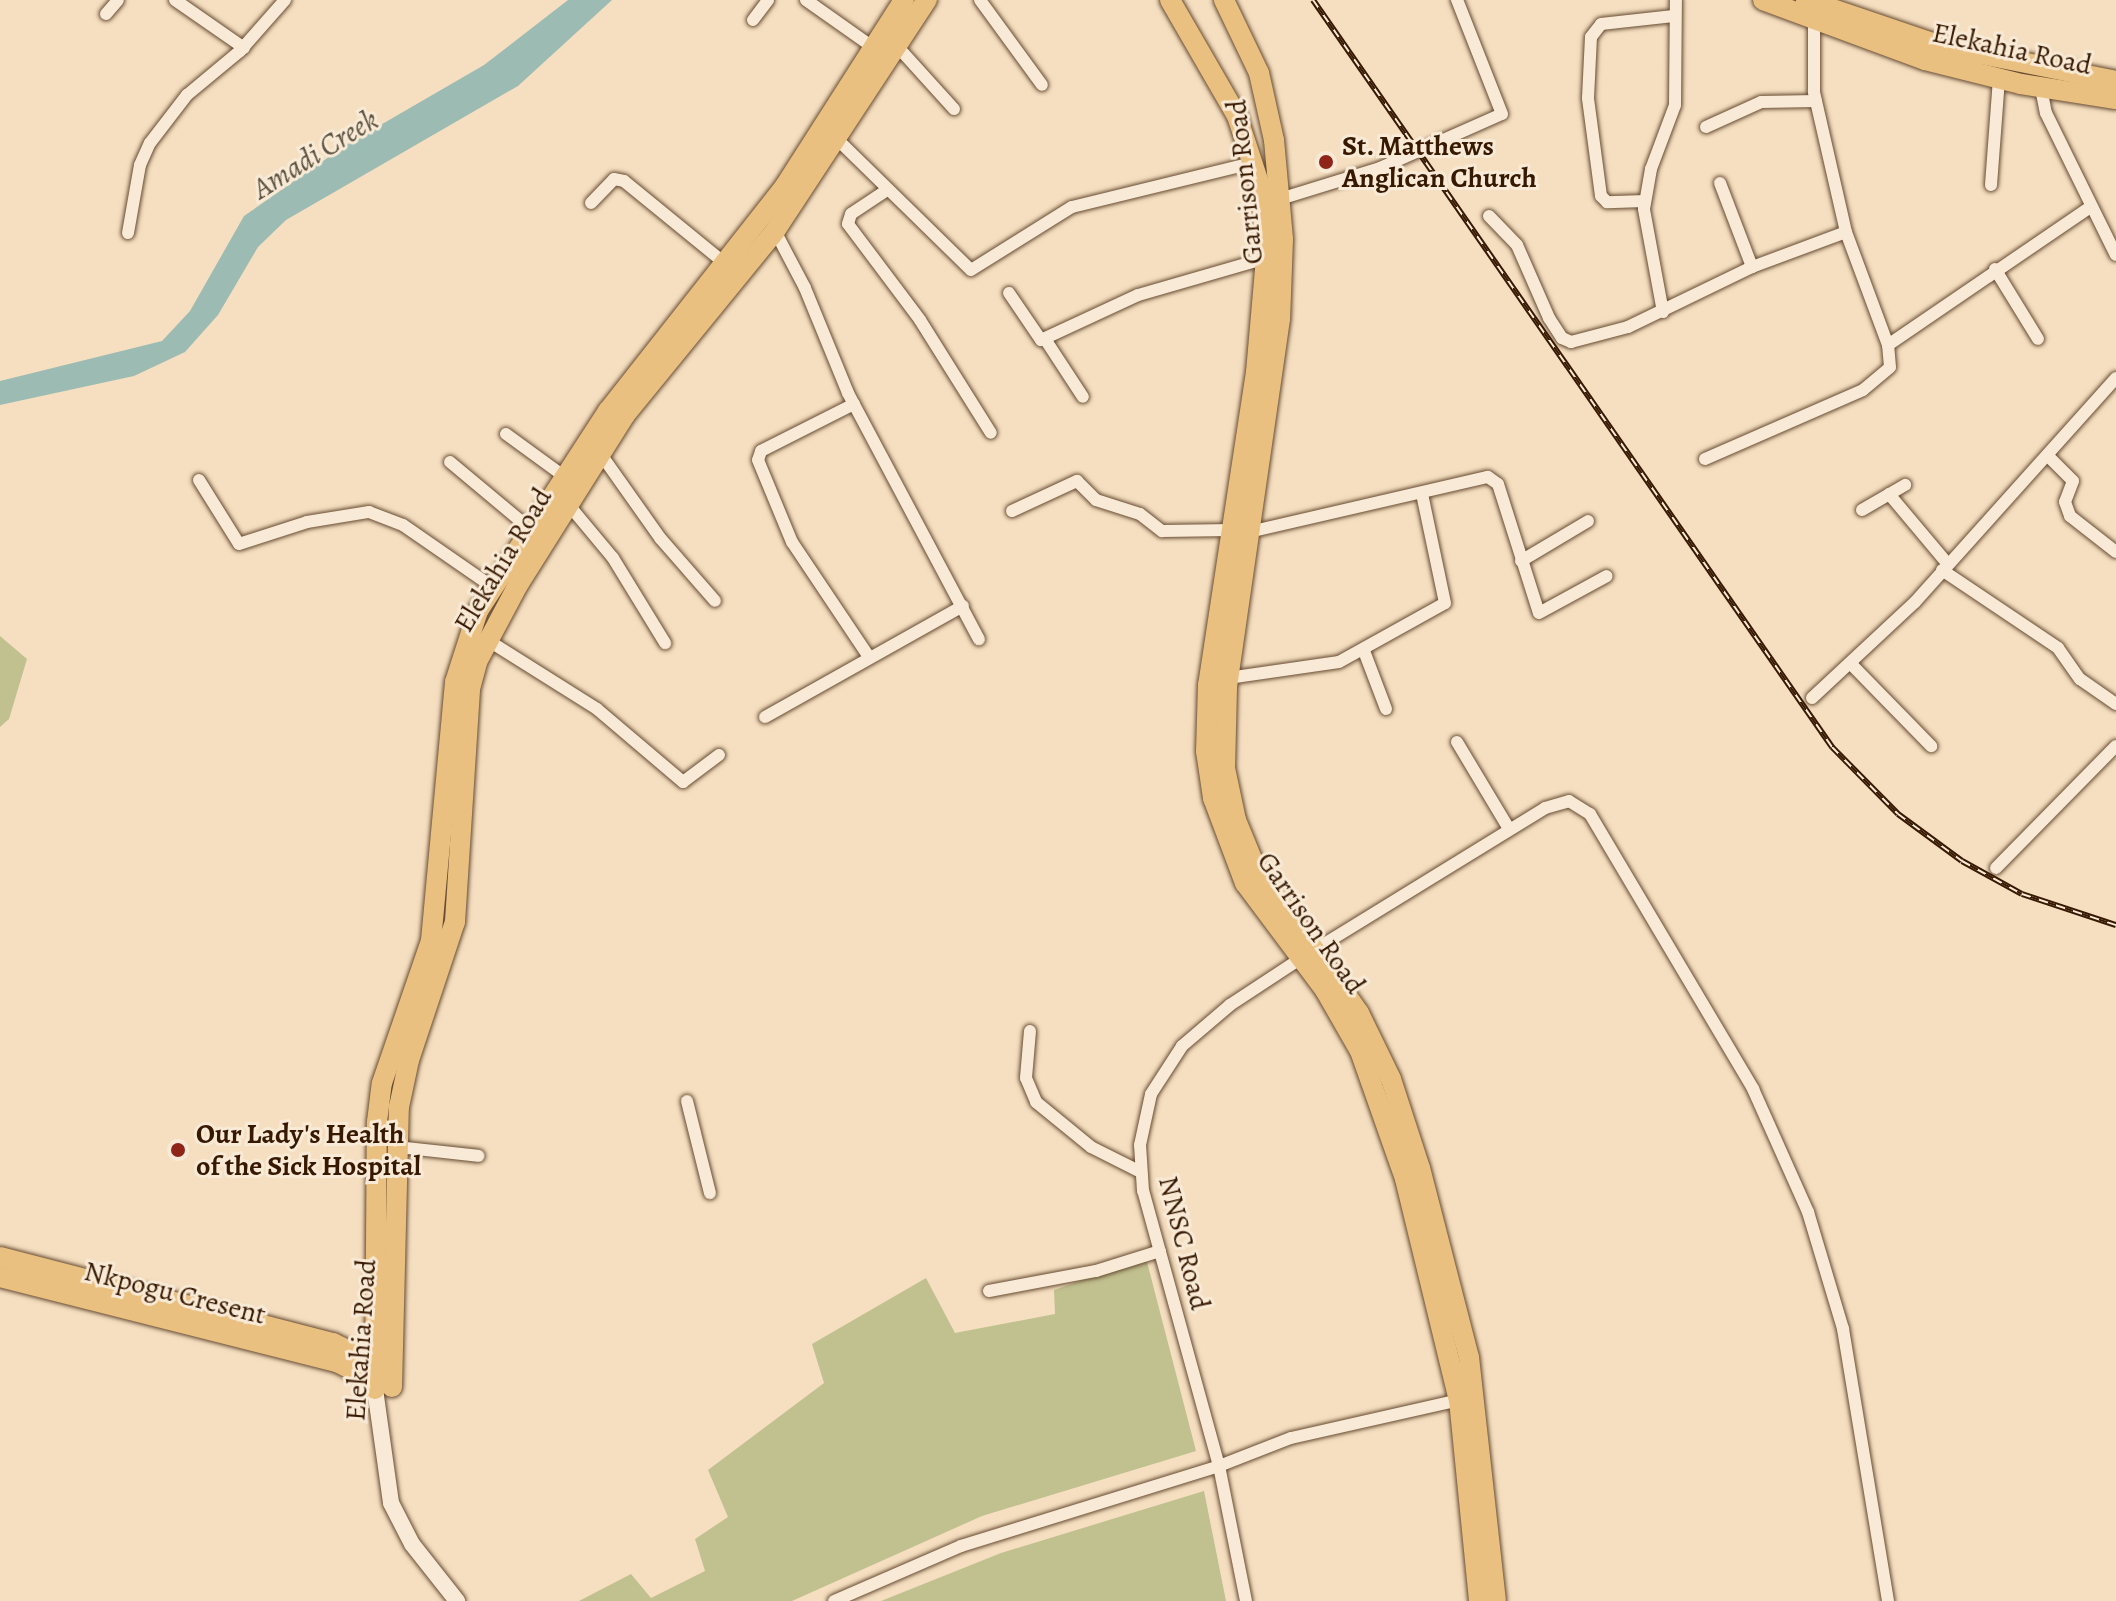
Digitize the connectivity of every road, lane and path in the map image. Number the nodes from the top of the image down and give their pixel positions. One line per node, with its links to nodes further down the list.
1 (118, 0): 16 (street)
2 (175, 0): 21 (street)
3 (285, 0): 21 (street)
4 (768, 0): 18 (street)
5 (806, 0): 22 (street)
6 (904, 0): 22 (main road, Elekahia Road)
7 (927, 0): 20 (main road, Elekahia Road)
8 (980, 0): 25 (street)
9 (1170, 0): 32 (main road, Garrison Road)
10 (1224, 0): 36 (main road, Garrison Road)
11 (1457, 0): 36 (street)
12 (1676, 0): 17 (street)
13 (1763, 0): 19 (main road, Elekahia Road)
14 (1806, 0): 15 (main road, Elekahia Road)
15 (1852, 9): 24 (main road, Elekahia Road)
16 (106, 14)
17 (1674, 16): 37 (street); 37 (street)
18 (753, 20)
19 (1814, 22): 23 (main road, Elekahia Road); 28 (street)
20 (897, 46): 29 (street); 31 (main road, Elekahia Road)
21 (244, 48): 43 (street)
22 (874, 48): 46 (main road, Elekahia Road)
23 (1999, 79): 26 (main road, Elekahia Road); 34 (street)
24 (2116, 81)
25 (1042, 85)
26 (2041, 88): 27 (main road, Elekahia Road); 39 (street)
27 (2116, 99)
28 (1816, 101): 30 (street); 42 (street)
29 (954, 109)
30 (1706, 127)
31 (837, 139): 35 (street); 41 (main road, Elekahia Road)
32 (1252, 163): 35 (street); 45 (main road, Garrison Road)
33 (1720, 183): 47 (street)
34 (1991, 185)
35 (887, 190): 57 (street)
36 (1280, 199): 73 (main road, Garrison Road)
37 (1645, 201): 50 (street)
38 (591, 203): 46 (street)
39 (2090, 207): 44 (street); 48 (street)
40 (1489, 216): 50 (street)
41 (775, 231): 56 (street); 59 (main road, Elekahia Road)
42 (1846, 232): 47 (street); 53 (street)
43 (128, 233)
44 (2116, 255)
45 (1266, 258): 51 (street); 73 (main road, Garrison Road)
46 (727, 266): 63 (main road, Elekahia Road)
47 (1752, 267): 50 (street)
48 (1995, 269): 52 (street); 53 (street)
49 (1009, 293): 51 (street)
50 (1663, 312)
51 (1045, 339): 55 (street)
52 (2038, 339)
53 (1888, 345): 61 (street)
54 (2116, 378): 60 (street)
55 (1083, 397)
56 (854, 404): 80 (street); 85 (street)
57 (991, 433)
58 (506, 434): 63 (street)
59 (600, 453): 68 (main road, Elekahia Road); 79 (street)
60 (2048, 456): 74 (street); 76 (street)
61 (1705, 459)
62 (450, 462): 72 (street)
63 (565, 477): 72 (main road, Elekahia Road)
64 (199, 480): 78 (street)
65 (1905, 485): 67 (street)
66 (1422, 494): 73 (street); 75 (street); 84 (street)
67 (1889, 494): 69 (street); 76 (street)
68 (568, 504): 81 (main road, Elekahia Road); 83 (street)
69 (1862, 510)
70 (1012, 511): 73 (street)
71 (1588, 521): 75 (street)
72 (530, 529): 78 (main road, Elekahia Road)
73 (1240, 531): 87 (main road, Garrison Road); 98 (main road, Garrison Road)
74 (2116, 552)
75 (1521, 561): 77 (street)
76 (1944, 567): 86 (street); 89 (street)
77 (1607, 576)
78 (491, 586): 109 (main road, Elekahia Road)
79 (715, 601)
80 (963, 606): 82 (street); 85 (street)
81 (486, 639): 95 (street); 101 (main road, Elekahia Road)
82 (979, 639)
83 (665, 643)
84 (1364, 651): 87 (street); 90 (street)
85 (869, 657): 91 (street)
86 (1851, 664): 88 (street); 93 (street)
87 (1228, 678): 98 (main road, Garrison Road)
88 (1812, 698)
89 (2116, 704)
90 (1386, 709)
91 (765, 717)
92 (1457, 742): 96 (street)
93 (1931, 746)
94 (2116, 746): 97 (street)
95 (719, 755)
96 (1509, 829): 98 (street, NNSC Road); 121 (street, NNSC Road)
97 (1996, 868)
98 (1308, 954): 103 (street, NNSC Road); 114 (main road, Garrison Road); 120 (main road, Garrison Road)
99 (1030, 1031): 103 (street)
100 (687, 1101): 104 (street)
101 (398, 1147): 102 (street); 110 (main road, Elekahia Road)
102 (479, 1156)
103 (1141, 1172): 105 (street, NNSC Road)
104 (710, 1193)
105 (1160, 1251): 108 (street); 115 (street, NNSC Road)
106 (0, 1257): 111 (main road, Nkpogu Cresent)
107 (0, 1277): 111 (main road, Nkpogu Cresent)
108 (989, 1291)
109 (373, 1322): 111 (main road); 112 (main road, Elekahia Road)
110 (393, 1340): 112 (main road); 113 (main road, Elekahia Road)
111 (335, 1353): 112 (main road, Nkpogu Cresent); 113 (main road, Nkpogu Cresent)
112 (374, 1359): 113 (main road, Elekahia Road)
113 (384, 1388): 116 (street, Elekahia Road)
114 (1459, 1400): 115 (street); 119 (main road, Garrison Road)
115 (1219, 1466): 117 (street); 118 (street, NNSC Road)
116 (457, 1601)
117 (834, 1601)
118 (1246, 1601)
119 (1479, 1601)
120 (1496, 1601)
121 (1888, 1601)

